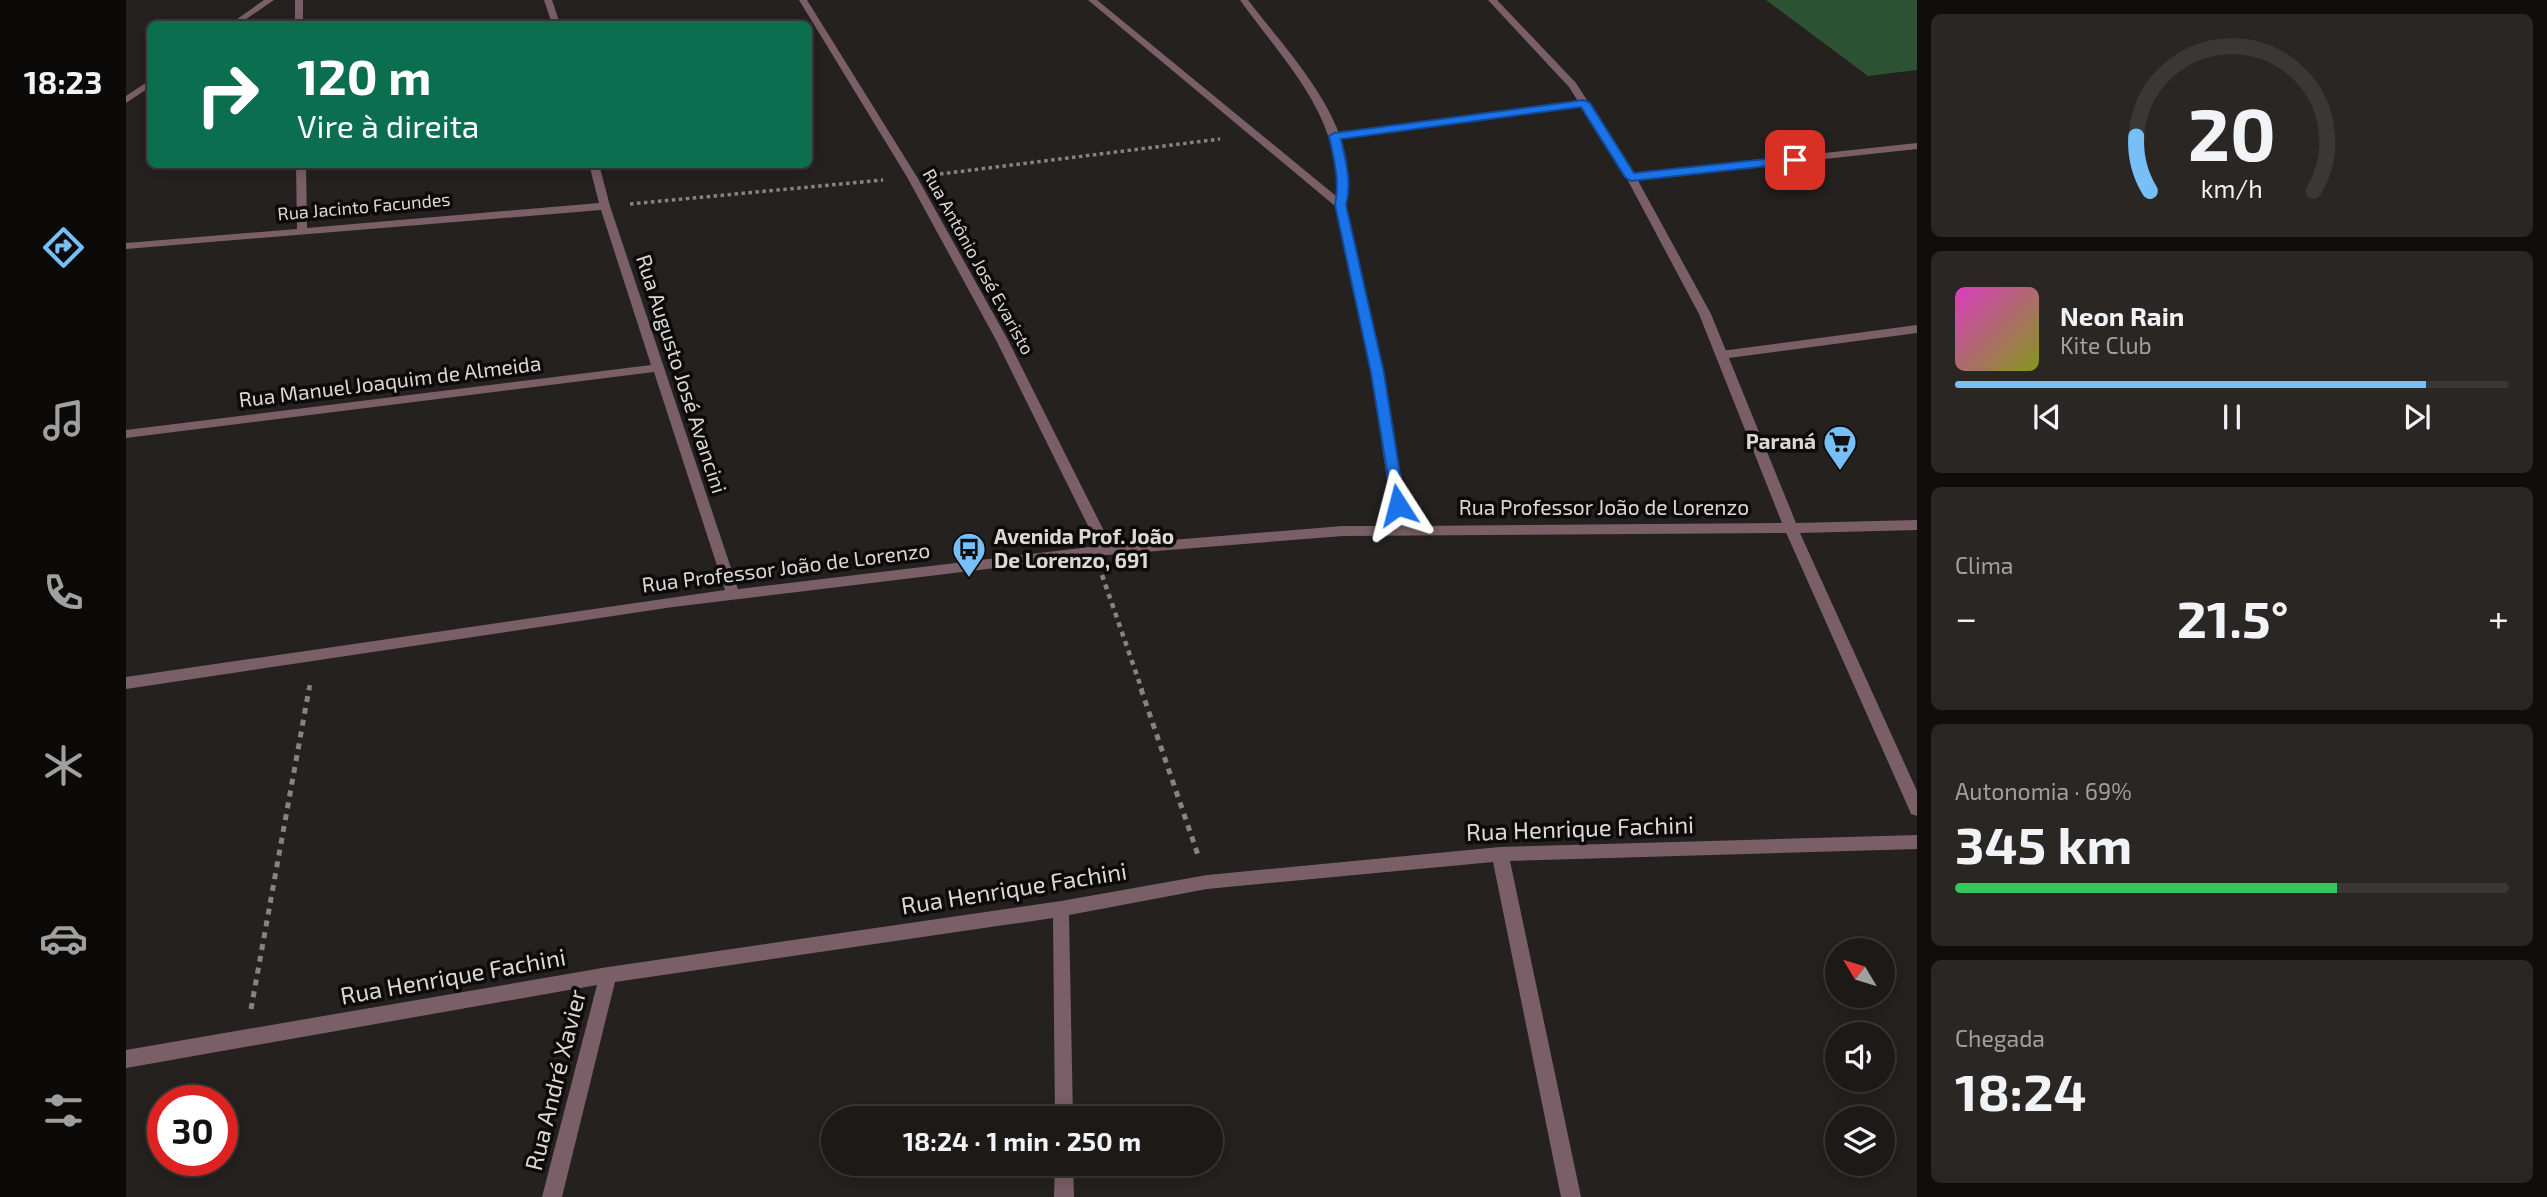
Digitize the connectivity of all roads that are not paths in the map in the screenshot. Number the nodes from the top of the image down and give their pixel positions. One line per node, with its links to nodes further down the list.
1 (270, 0): 8 (street)
2 (299, 0): 9 (street)
3 (548, 0): 10 (street)
4 (803, 0): 30 (street, Rua Antônio José Evaristo)
5 (1092, 0): 19 (street)
6 (1244, 0): 14 (street)
7 (1492, 0): 13 (street)
8 (238, 21)
9 (299, 21)
10 (555, 21)
11 (147, 85): 12 (street)
12 (126, 100)
13 (1584, 103): 14 (street); 18 (street)
14 (1334, 136): 19 (street)
15 (1917, 146): 18 (street)
16 (301, 168): 21 (street)
17 (595, 168): 20 (street, Rua Augusto José Avancini)
18 (1631, 177): 24 (street)
19 (1340, 205): 29 (street)
20 (605, 206): 21 (street, Rua Jacinto Facundes); 25 (street, Rua Augusto José Avancini)
21 (302, 229): 22 (street, Rua Jacinto Facundes)
22 (126, 246)
23 (1917, 329): 24 (street)
24 (1721, 355): 28 (street)
25 (658, 368): 26 (street, Rua Manuel Joaquim de Almeida); 31 (street, Rua Augusto José Avancini)
26 (126, 434)
27 (1917, 525): 28 (street, Rua Professor João de Lorenzo)
28 (1791, 528): 29 (street, Rua Professor João de Lorenzo); 33 (street)
29 (1402, 531): 30 (street, Rua Professor João de Lorenzo)
30 (1100, 550): 31 (street, Rua Professor João de Lorenzo)
31 (733, 595): 32 (street, Rua Professor João de Lorenzo)
32 (126, 683)
33 (1917, 809)
34 (1917, 842): 35 (street, Rua Henrique Fachini)
35 (1500, 854): 36 (street, Rua Henrique Fachini); 43 (street)
36 (1061, 909): 37 (street, Rua Henrique Fachini); 39 (street)
37 (608, 975): 38 (street, Rua Henrique Fachini); 41 (street, Rua André Xavier)
38 (126, 1059)
39 (1063, 1106)
40 (1064, 1176): 42 (street)
41 (552, 1197)
42 (1065, 1197)
43 (1571, 1197)

